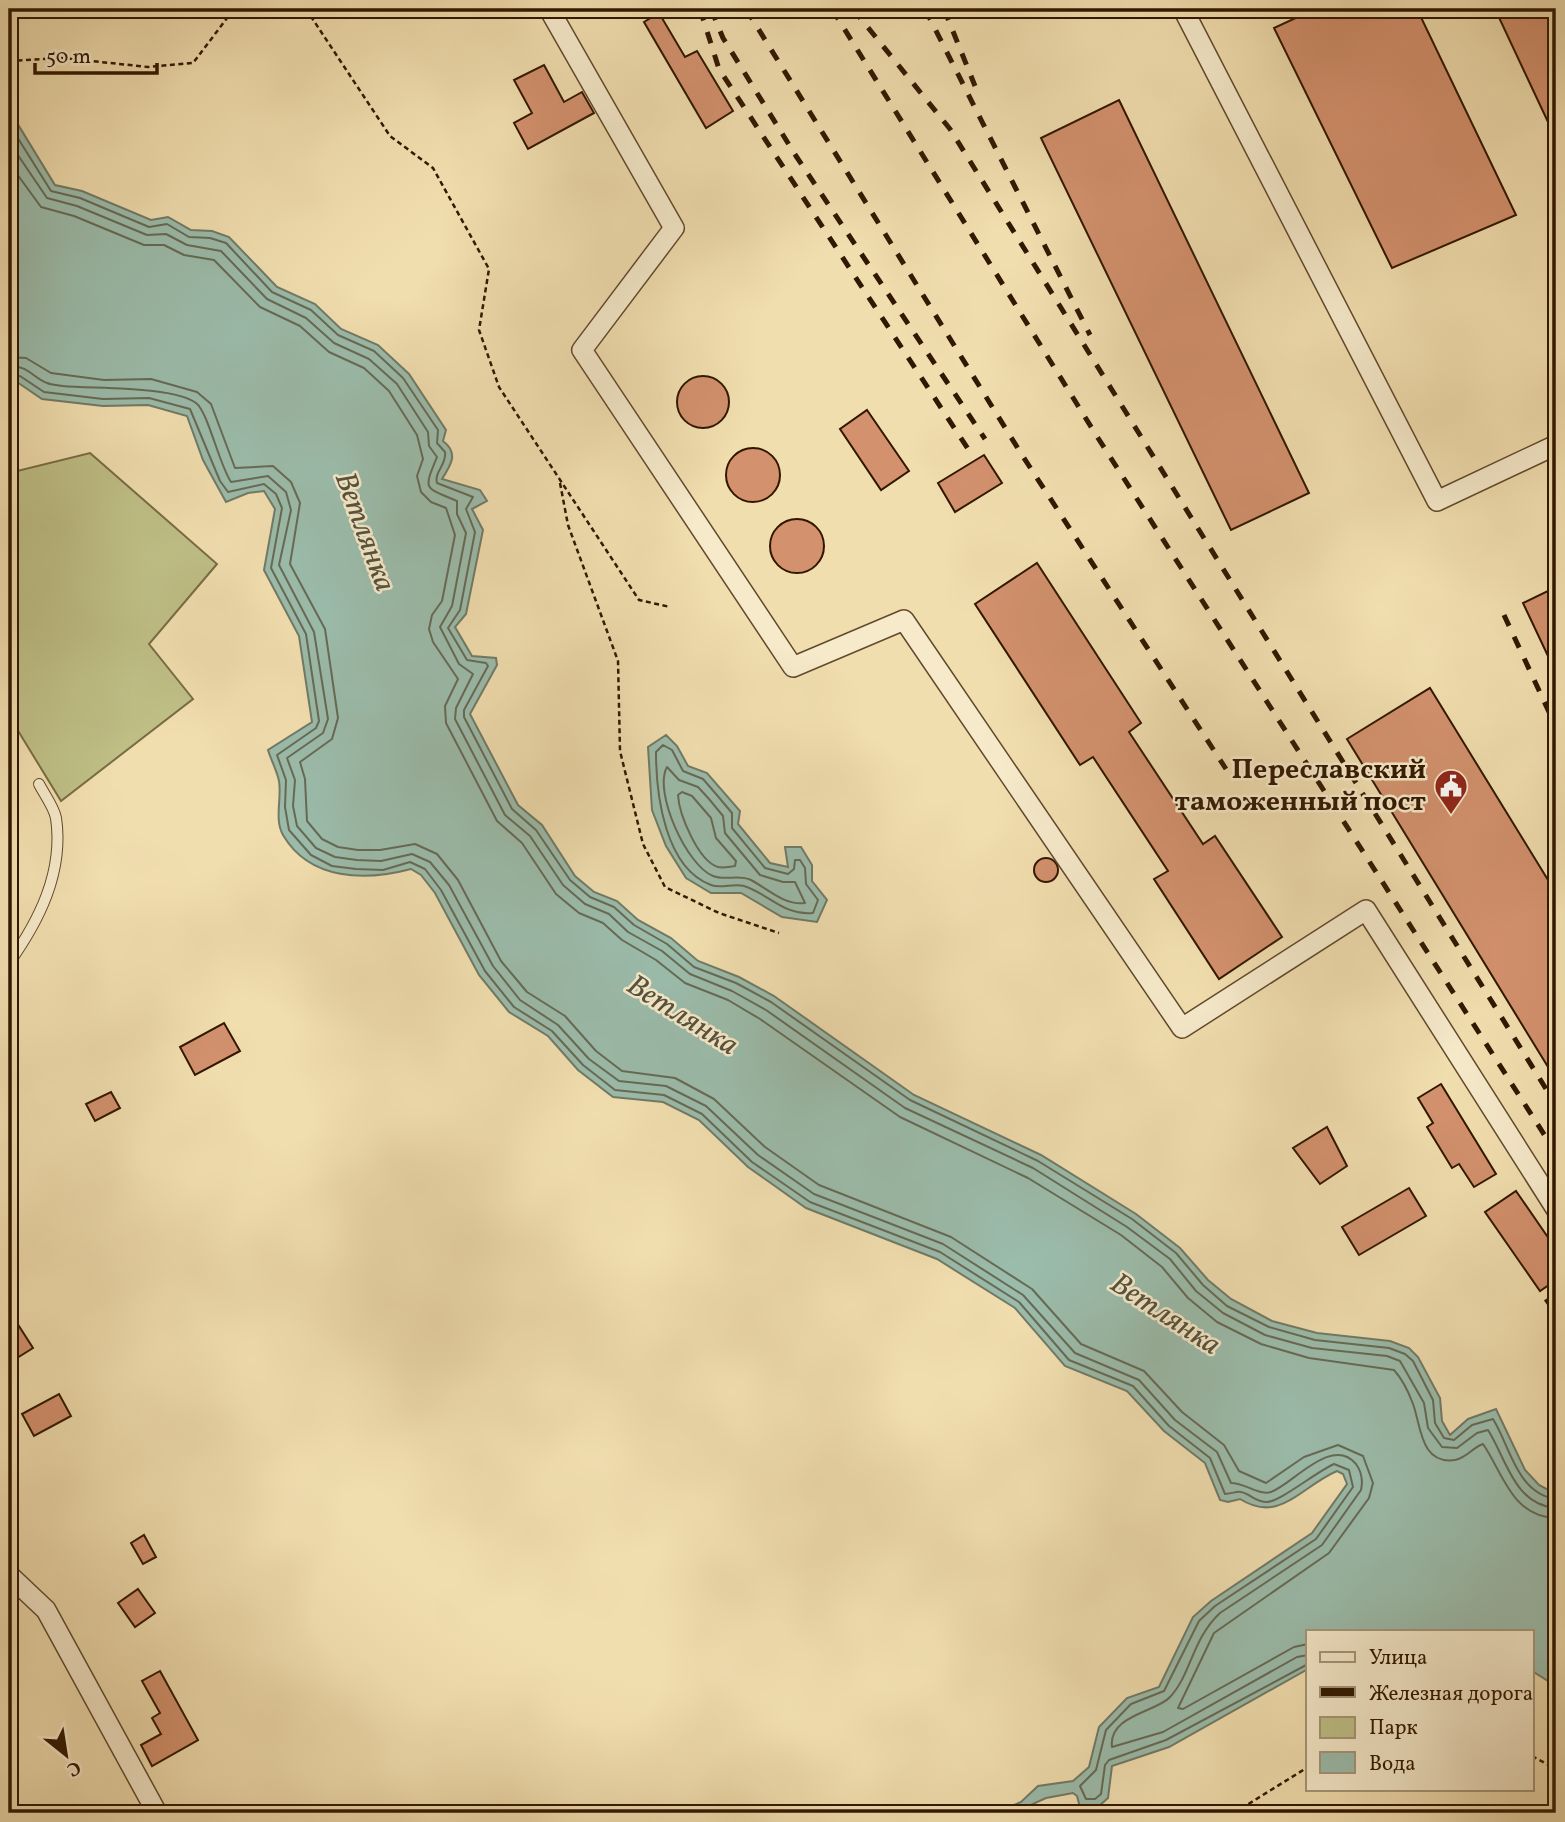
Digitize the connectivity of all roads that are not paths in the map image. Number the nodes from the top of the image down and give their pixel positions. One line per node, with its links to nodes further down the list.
1 (549, 9): 6 (street)
2 (1184, 9): 3 (street)
3 (1556, 446)
4 (38, 784): 5 (lane)
5 (9, 963)
6 (1556, 1209)
7 (9, 1575): 8 (street)
8 (157, 1813)

